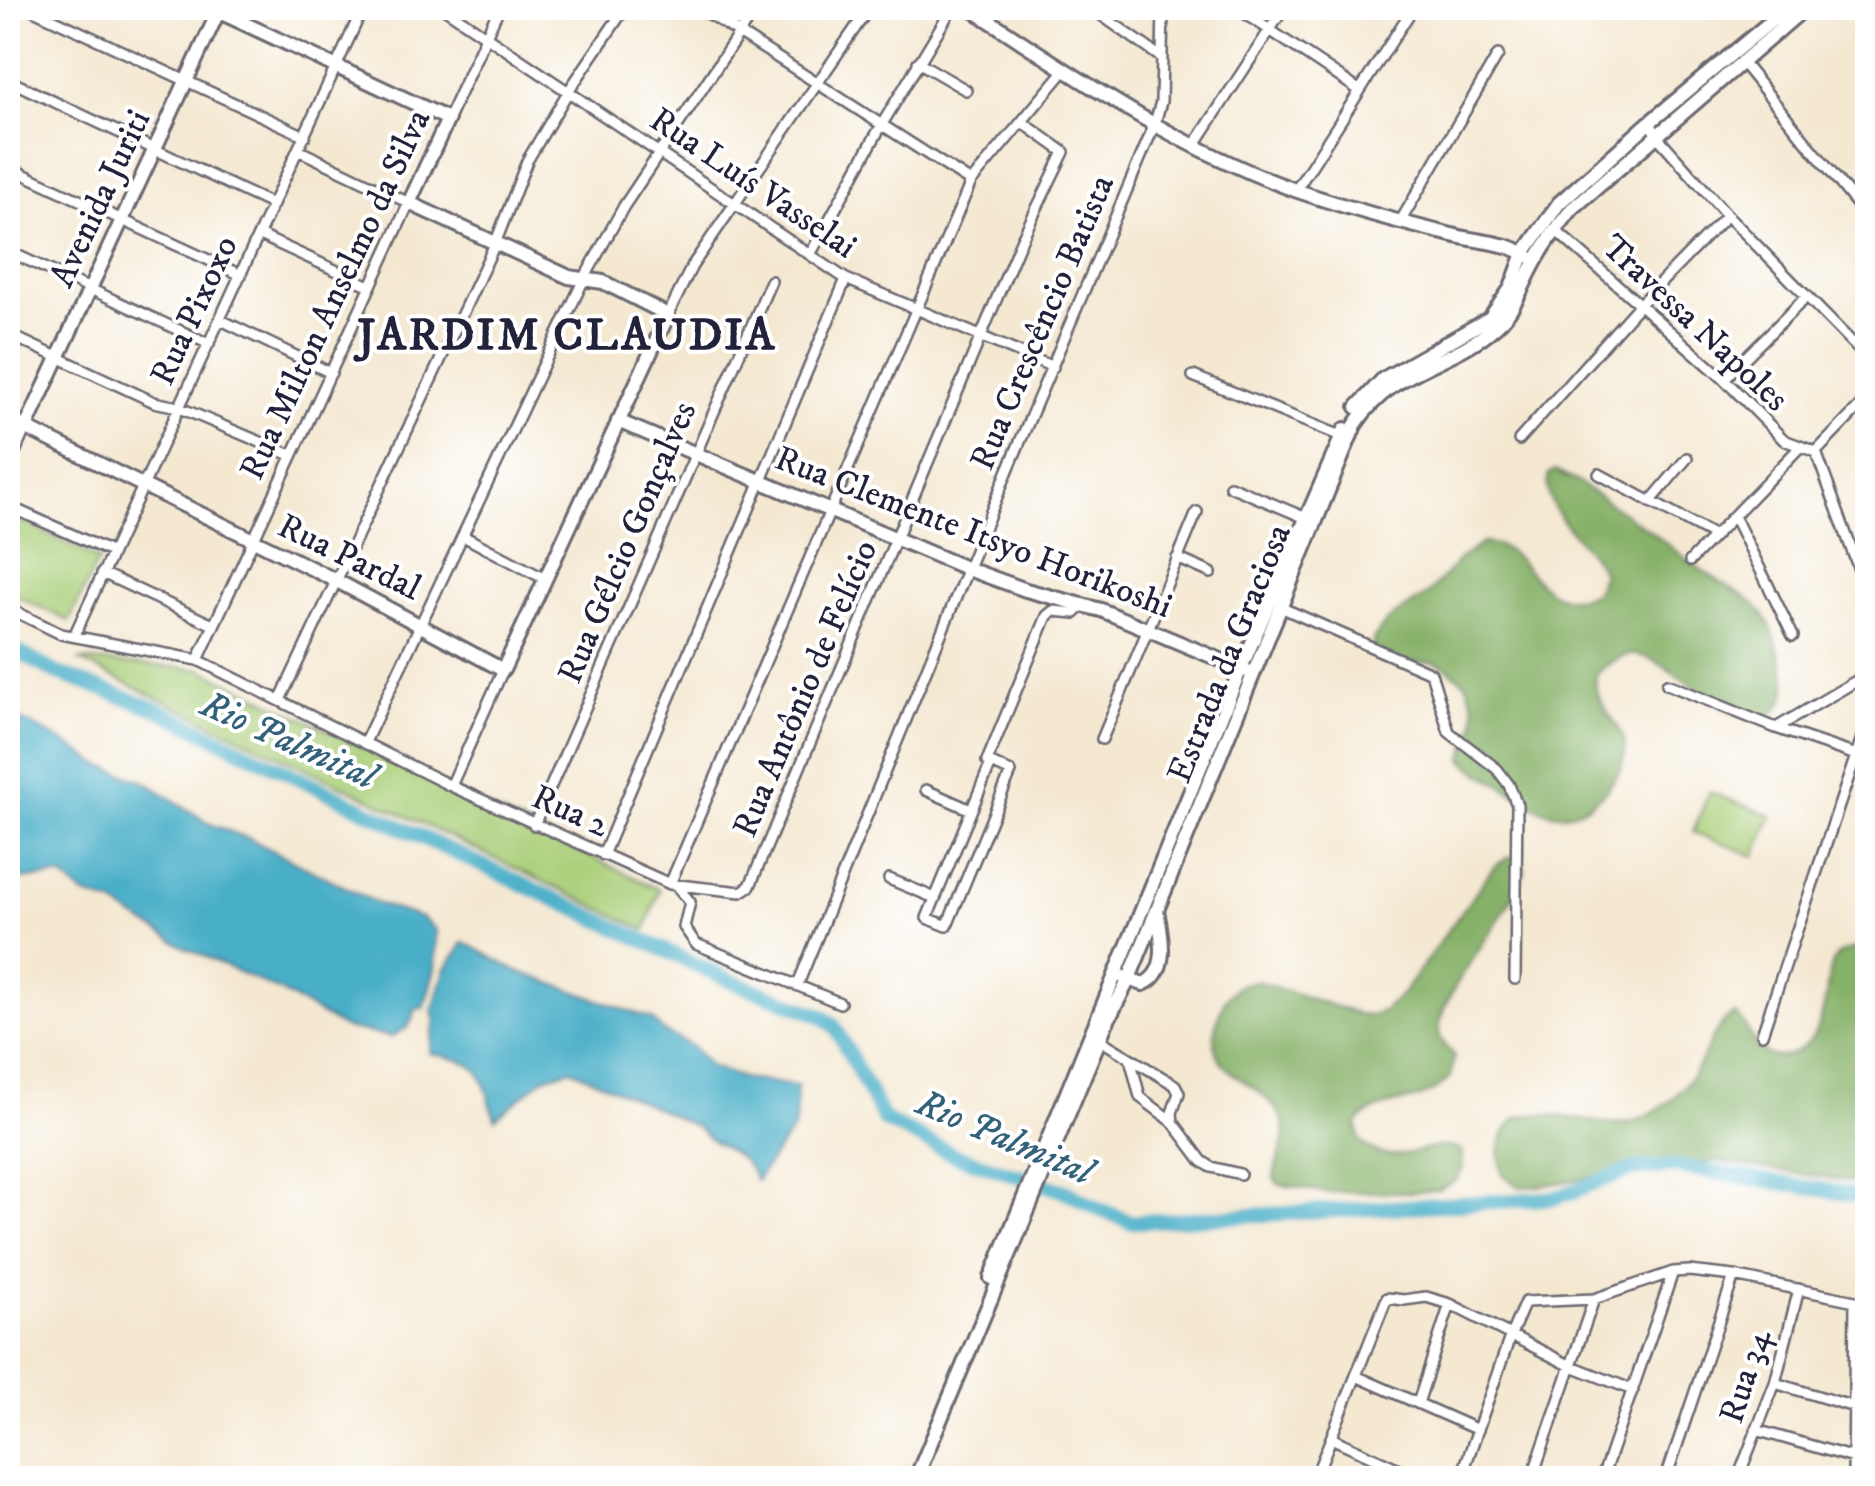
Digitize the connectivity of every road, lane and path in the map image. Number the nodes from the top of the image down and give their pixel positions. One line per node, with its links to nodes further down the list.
1 (29, 8): 29 (street)
2 (363, 8): 26 (street, Rua Pixoxo)
3 (444, 8): 21 (street, Rua Luís Vasselai)
4 (499, 8): 21 (street, Rua Milton Anselmo da Silva)
5 (625, 8): 33 (street)
6 (700, 8): 20 (street)
7 (756, 8): 20 (street)
8 (869, 8): 30 (street)
9 (952, 8): 25 (street)
10 (970, 8): 27 (main road)
11 (1163, 8): 24 (street, Rua Crescêncio Batista)
12 (1237, 8): 19 (street)
13 (1284, 8): 19 (street)
14 (1413, 8): 32 (street)
15 (1788, 8): 23 (main road, Estrada da Graciosa)
16 (1805, 8): 23 (main road, Estrada da Graciosa)
17 (216, 9): 26 (main road); 29 (main road, Avenida Juriti)
18 (1097, 12): 24 (street)
19 (1269, 30): 32 (street); 40 (street)
20 (737, 33): 30 (street); 43 (street)
21 (487, 36): 33 (street, Rua Luís Vasselai); 34 (street, Rua Milton Anselmo da Silva)
22 (1498, 55): 53 (street)
23 (1738, 57): 38 (main road, Estrada da Graciosa); 51 (street)
24 (1162, 58): 37 (street, Rua Crescêncio Batista)
25 (918, 62): 31 (street); 36 (street)
26 (336, 64): 34 (main road); 39 (street, Rua Pixoxo)
27 (1065, 70): 35 (street); 37 (main road)
28 (8, 80): 42 (street)
29 (186, 82): 39 (street); 42 (main road, Avenida Juriti)
30 (816, 84): 36 (street); 48 (street)
31 (966, 90)
32 (1360, 90): 46 (street)
33 (568, 92): 43 (street, Rua Luís Vasselai); 56 (street)
34 (448, 118): 47 (main road, Rua Milton Anselmo da Silva)
35 (1022, 122): 45 (street); 72 (street, Rua Antônio de Felício)
36 (881, 126): 45 (street); 58 (street)
37 (1154, 126): 40 (main road); 76 (street, Rua Crescêncio Batista)
38 (1653, 128): 50 (street); 54 (main road, Estrada da Graciosa)
39 (305, 136): 41 (street, Rua Pixoxo)
40 (1194, 146): 46 (main road)
41 (298, 150): 47 (street); 49 (street, Rua Pixoxo)
42 (154, 151): 49 (street); 52 (main road, Avenida Juriti)
43 (659, 151): 48 (street, Rua Luís Vasselai); 62 (street)
44 (8, 166): 52 (street)
45 (971, 182): 68 (street)
46 (1296, 190): 53 (main road)
47 (409, 203): 56 (main road); 64 (street, Rua Milton Anselmo da Silva)
48 (734, 204): 58 (street, Rua Luís Vasselai); 69 (street)
49 (272, 206): 55 (street, Rua Pixoxo)
50 (1727, 215): 66 (street); 67 (street)
51 (1868, 218)
52 (122, 220): 60 (street); 65 (main road, Avenida Juriti)
53 (1400, 222): 59 (main road)
54 (1550, 226): 59 (main road, Estrada da Graciosa); 67 (street, Travessa Napoles)
55 (259, 235): 60 (street, Rua Pixoxo); 64 (street)
56 (495, 244): 62 (main road); 114 (street)
57 (8, 250): 65 (street)
58 (811, 253): 61 (street, Rua Luís Vasselai)
59 (1530, 257): 85 (main road, Estrada da Graciosa); 117 (main road, Estrada da Graciosa)
60 (241, 275): 70 (street, Rua Pixoxo)
61 (846, 278): 68 (street, Rua Luís Vasselai); 94 (street)
62 (584, 279): 69 (main road); 104 (street)
63 (770, 281): 88 (street, Rua Gélcio Gonçalves)
64 (370, 286): 77 (street, Rua Milton Anselmo da Silva)
65 (90, 290): 73 (street); 74 (main road, Avenida Juriti)
66 (1807, 296): 75 (street); 79 (street)
67 (1640, 304): 79 (street, Travessa Napoles); 86 (street)
68 (915, 310): 72 (street, Rua Luís Vasselai); 99 (street)
69 (668, 315): 83 (main road)
70 (221, 320): 73 (street, Rua Pixoxo); 77 (street)
71 (8, 334): 74 (street)
72 (981, 338): 76 (street, Rua Luís Vasselai); 105 (street, Rua Antônio de Felício)
73 (209, 344): 81 (street, Rua Pixoxo)
74 (57, 357): 81 (street); 84 (main road, Avenida Juriti)
75 (1868, 359)
76 (1054, 366): 110 (street, Rua Crescêncio Batista)
77 (331, 373): 90 (street, Rua Milton Anselmo da Silva)
78 (1192, 376): 85 (street)
79 (1724, 379): 87 (street, Travessa Napoles)
80 (1868, 398): 89 (street)
81 (178, 408): 90 (street); 95 (street, Rua Pixoxo)
82 (8, 418): 84 (main road, Rua Pardal)
83 (618, 421): 88 (main road, Rua Clemente Itsyo Horikoshi); 113 (main road)
84 (26, 427): 92 (street, Avenida Juriti); 95 (main road, Rua Pardal)
85 (1341, 436): 102 (main road, Estrada da Graciosa)
86 (1520, 440)
87 (1799, 448): 89 (street, Travessa Napoles); 101 (street)
88 (694, 452): 94 (main road, Rua Clemente Itsyo Horikoshi); 140 (street, Rua Gélcio Gonçalves)
89 (1816, 452): 115 (street)
90 (291, 455): 106 (street, Rua Milton Anselmo da Silva)
91 (1686, 458): 97 (street)
92 (8, 468)
93 (1599, 474): 97 (street)
94 (761, 481): 99 (main road, Rua Clemente Itsyo Horikoshi); 141 (street)
95 (143, 484): 106 (main road, Rua Pardal); 107 (street, Rua Pixoxo)
96 (1230, 486): 102 (street)
97 (1650, 502): 103 (street)
98 (8, 506): 107 (street)
99 (830, 510): 105 (main road, Rua Clemente Itsyo Horikoshi); 143 (street)
100 (1197, 512): 108 (street)
101 (1734, 516): 103 (street); 123 (street)
102 (1306, 518): 126 (main road, Estrada da Graciosa)
103 (1713, 534): 109 (street)
104 (463, 536): 113 (street); 120 (street)
105 (896, 539): 110 (main road, Rua Clemente Itsyo Horikoshi); 143 (street, Rua Antônio de Felício)
106 (252, 542): 114 (main road, Rua Pardal); 119 (street, Rua Milton Anselmo da Silva)
107 (110, 552): 111 (street, Rua Pixoxo)
108 (1178, 558): 112 (street); 121 (street)
109 (1690, 561)
110 (968, 569): 116 (main road, Rua Clemente Itsyo Horikoshi); 148 (street, Rua Crescêncio Batista)
111 (102, 572): 119 (street); 122 (street, Rua Pixoxo)
112 (1211, 572)
113 (545, 579): 125 (main road)
114 (336, 581): 120 (main road, Rua Pardal); 129 (street)
115 (1868, 594)
116 (1083, 605): 121 (main road, Rua Clemente Itsyo Horikoshi); 136 (street)
117 (1280, 606): 126 (main road, Estrada da Graciosa); 147 (street)
118 (8, 608): 122 (street, Rua 2)
119 (213, 625): 124 (street, Rua Milton Anselmo da Silva)
120 (422, 625): 125 (main road, Rua Pardal); 133 (street)
121 (1147, 630): 126 (main road, Rua Clemente Itsyo Horikoshi); 132 (street)
122 (74, 636): 124 (street, Rua 2)
123 (1794, 636)
124 (198, 660): 129 (street, Rua 2)
125 (503, 670): 137 (street)
126 (1246, 670): 145 (main road, Estrada da Graciosa); 146 (main road, Estrada da Graciosa)
127 (1868, 674): 131 (street)
128 (1667, 684): 131 (street)
129 (280, 700): 133 (street, Rua 2)
130 (1868, 720): 134 (street)
131 (1776, 728): 134 (street)
132 (1102, 740)
133 (365, 742): 137 (street, Rua 2)
134 (1856, 754): 135 (street); 150 (street)
135 (1868, 759)
136 (991, 763): 139 (street); 144 (street)
137 (450, 786): 140 (street, Rua 2)
138 (926, 790): 139 (street)
139 (972, 810): 144 (street)
140 (534, 825): 141 (street, Rua 2)
141 (603, 855): 143 (street, Rua 2)
142 (889, 880): 144 (street)
143 (674, 885): 148 (street)
144 (935, 898)
145 (1156, 908): 146 (main road, Estrada da Graciosa); 146 (main road)
146 (1122, 977): 151 (main road, Estrada da Graciosa); 154 (main road, Estrada da Graciosa)
147 (1515, 978)
148 (798, 984): 149 (street)
149 (840, 1003)
150 (1762, 1034)
151 (1100, 1040): 152 (street); 154 (main road, Estrada da Graciosa)
152 (1130, 1058): 153 (street); 153 (street)
153 (1173, 1122): 155 (street)
154 (1041, 1170): 156 (main road, Estrada da Graciosa)
155 (1240, 1174)
156 (1029, 1199): 175 (main road, Estrada da Graciosa); 176 (main road, Estrada da Graciosa)
157 (1673, 1272): 158 (street); 160 (street); 166 (street)
158 (1734, 1276): 159 (street); 183 (street)
159 (1799, 1289): 165 (street, Rua 34); 168 (street)
160 (1594, 1299): 162 (street); 163 (street)
161 (1450, 1304): 162 (street); 164 (street); 167 (street)
162 (1510, 1336): 163 (street); 169 (street)
163 (1570, 1366): 166 (street); 181 (street)
164 (1356, 1376): 167 (street); 171 (street)
165 (1775, 1383): 168 (street); 170 (street, Rua 34)
166 (1633, 1390): 182 (street)
167 (1418, 1403): 169 (street)
168 (1854, 1407): 172 (street)
169 (1478, 1430): 180 (street)
170 (1756, 1430): 172 (street); 174 (street, Rua 34)
171 (1332, 1438): 173 (street); 177 (street)
172 (1854, 1458): 184 (street)
173 (1391, 1466): 178 (street); 179 (street)
174 (1742, 1477)
175 (908, 1478)
176 (916, 1478)
177 (1316, 1478)
178 (1387, 1478)
179 (1419, 1478)
180 (1460, 1478)
181 (1532, 1478)
182 (1602, 1478)
183 (1666, 1478)
184 (1854, 1478)

